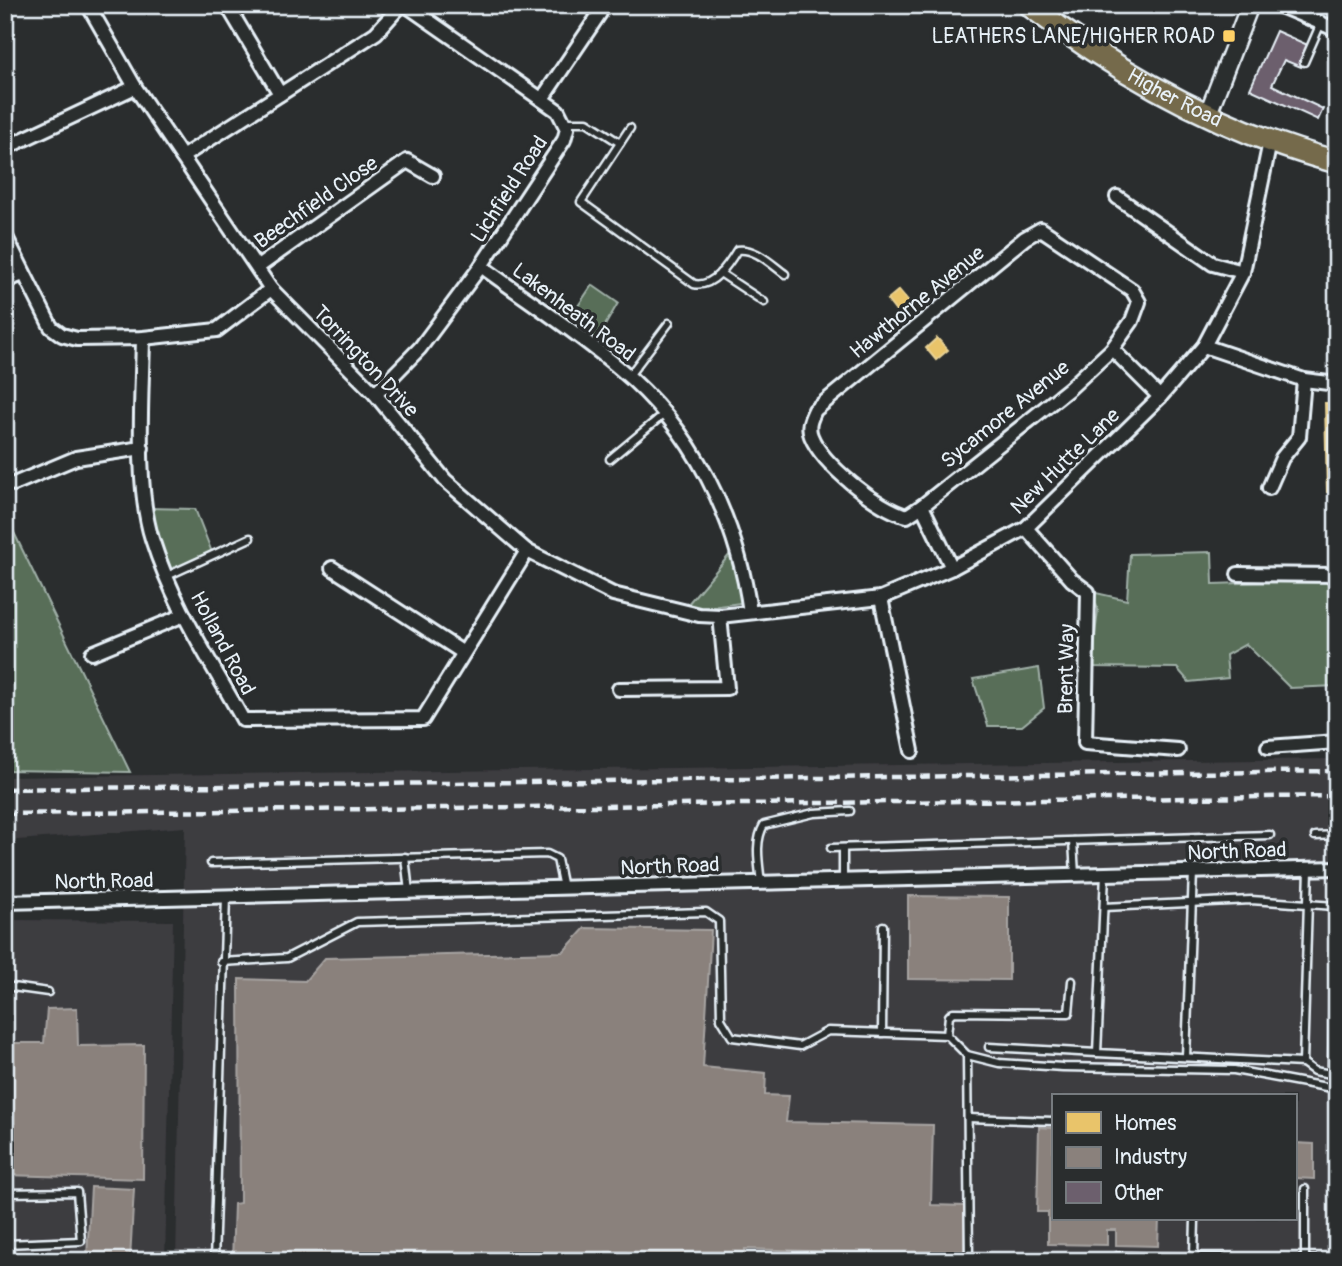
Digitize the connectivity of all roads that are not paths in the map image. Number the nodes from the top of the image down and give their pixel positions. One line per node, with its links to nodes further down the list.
1 (88, 5): 11 (street, Torrington Drive)
2 (226, 5): 12 (street)
3 (404, 5): 12 (street); 13 (street, Lichfield Road)
4 (589, 5): 13 (street)
5 (1029, 5): 14 (highway, Higher Road)
6 (1250, 5): 14 (street)
7 (1278, 5): 8 (street)
8 (1321, 23): 9 (street); 10 (lane)
9 (1337, 30)
10 (1304, 62)
11 (135, 87): 19 (street); 20 (street, Torrington Drive)
12 (281, 94): 20 (street)
13 (542, 99): 15 (street, Lichfield Road)
14 (1207, 116): 17 (highway, Higher Road)
15 (566, 122): 18 (lane); 25 (street, Lichfield Road)
16 (631, 128): 18 (lane)
17 (1270, 142): 21 (highway, Higher Road); 27 (street, New Hutte Lane)
18 (620, 143): 28 (lane)
19 (5, 148)
20 (182, 158): 26 (street, Torrington Drive)
21 (1337, 162)
22 (433, 176): 26 (street, Beechfield Close)
23 (1117, 197): 27 (street)
24 (5, 235): 29 (street)
25 (481, 266): 38 (street, Lakenheath Road); 41 (street, Lichfield Road)
26 (258, 267): 32 (street, Torrington Drive)
27 (1242, 272): 36 (street, New Hutte Lane)
28 (720, 273): 30 (lane); 33 (lane)
29 (23, 274): 31 (street); 35 (street)
30 (785, 274)
31 (5, 281)
32 (271, 289): 35 (street); 41 (street, Torrington Drive)
33 (764, 302)
34 (670, 323): 38 (lane)
35 (143, 338): 44 (street, Holland Road)
36 (1204, 346): 39 (street); 42 (street, New Hutte Lane)
37 (1112, 349): 42 (street); 48 (street, Sycamore Avenue); 48 (street, Hawthorne Avenue)
38 (628, 377): 43 (street, Lakenheath Road)
39 (1304, 380): 40 (street); 47 (street)
40 (1337, 384)
41 (375, 394): 51 (street, Torrington Drive)
42 (1160, 397): 49 (street, New Hutte Lane)
43 (664, 414): 45 (lane); 58 (street, Lakenheath Road)
44 (142, 448): 46 (street); 56 (street, Holland Road)
45 (610, 459)
46 (14, 484)
47 (1269, 488)
48 (922, 506): 53 (street)
49 (1026, 528): 53 (street, New Hutte Lane); 66 (street, Brent Way)
50 (250, 538): 56 (lane)
51 (527, 551): 60 (street, Torrington Drive); 61 (street, Holland Road)
52 (332, 568): 61 (street)
53 (952, 568): 57 (street, New Hutte Lane)
54 (1238, 574): 55 (street)
55 (1337, 575)
56 (167, 576): 59 (street, Holland Road)
57 (881, 598): 58 (street, New Hutte Lane); 67 (street)
58 (750, 612): 60 (street, New Hutte Lane)
59 (184, 615): 61 (street, Holland Road); 62 (street)
60 (720, 616): 63 (street)
61 (462, 652)
62 (92, 653)
63 (619, 689)
64 (1337, 742): 65 (street)
65 (1268, 747)
66 (1178, 750)
67 (912, 751)
68 (850, 811): 83 (lane)
69 (1270, 835): 72 (lane)
70 (1337, 835): 71 (lane)
71 (1315, 836)
72 (1073, 841): 74 (lane); 81 (lane)
73 (831, 848): 74 (lane)
74 (843, 848): 82 (lane)
75 (405, 858): 76 (lane); 84 (lane); 85 (lane)
76 (211, 863)
77 (1337, 868): 78 (street, North Road)
78 (1309, 869): 79 (street, North Road); 89 (lane)
79 (1193, 872): 80 (street, North Road); 88 (lane)
80 (1105, 874): 81 (street, North Road); 90 (lane)
81 (1075, 875): 82 (street, North Road)
82 (843, 881): 83 (street, North Road)
83 (761, 883): 84 (street, North Road)
84 (563, 888): 85 (street, North Road)
85 (409, 892): 86 (street, North Road)
86 (226, 897): 87 (street, North Road); 92 (lane)
87 (5, 902)
88 (1193, 902): 89 (lane); 90 (lane); 101 (lane)
89 (1308, 906): 102 (lane); 103 (lane)
90 (1104, 907): 99 (lane)
91 (883, 926): 96 (lane)
92 (221, 962): 96 (lane); 115 (lane)
93 (1072, 981): 97 (lane)
94 (5, 986): 95 (lane)
95 (48, 992)
96 (882, 1032): 97 (lane)
97 (947, 1035): 100 (lane)
98 (989, 1047): 99 (lane)
99 (1097, 1053): 101 (lane)
100 (967, 1055): 104 (lane); 105 (lane)
101 (1185, 1056): 102 (lane)
102 (1303, 1063): 103 (lane)
103 (1335, 1075)
104 (1337, 1089)
105 (968, 1118): 106 (lane); 116 (lane)
106 (1052, 1121)
107 (1306, 1189): 113 (lane)
108 (5, 1193): 110 (lane)
109 (1195, 1220): 112 (lane)
110 (5, 1244)
111 (1118, 1255): 112 (lane)
112 (1194, 1257): 113 (lane)
113 (1305, 1259): 114 (lane)
114 (1337, 1260)
115 (214, 1261)
116 (969, 1261)

